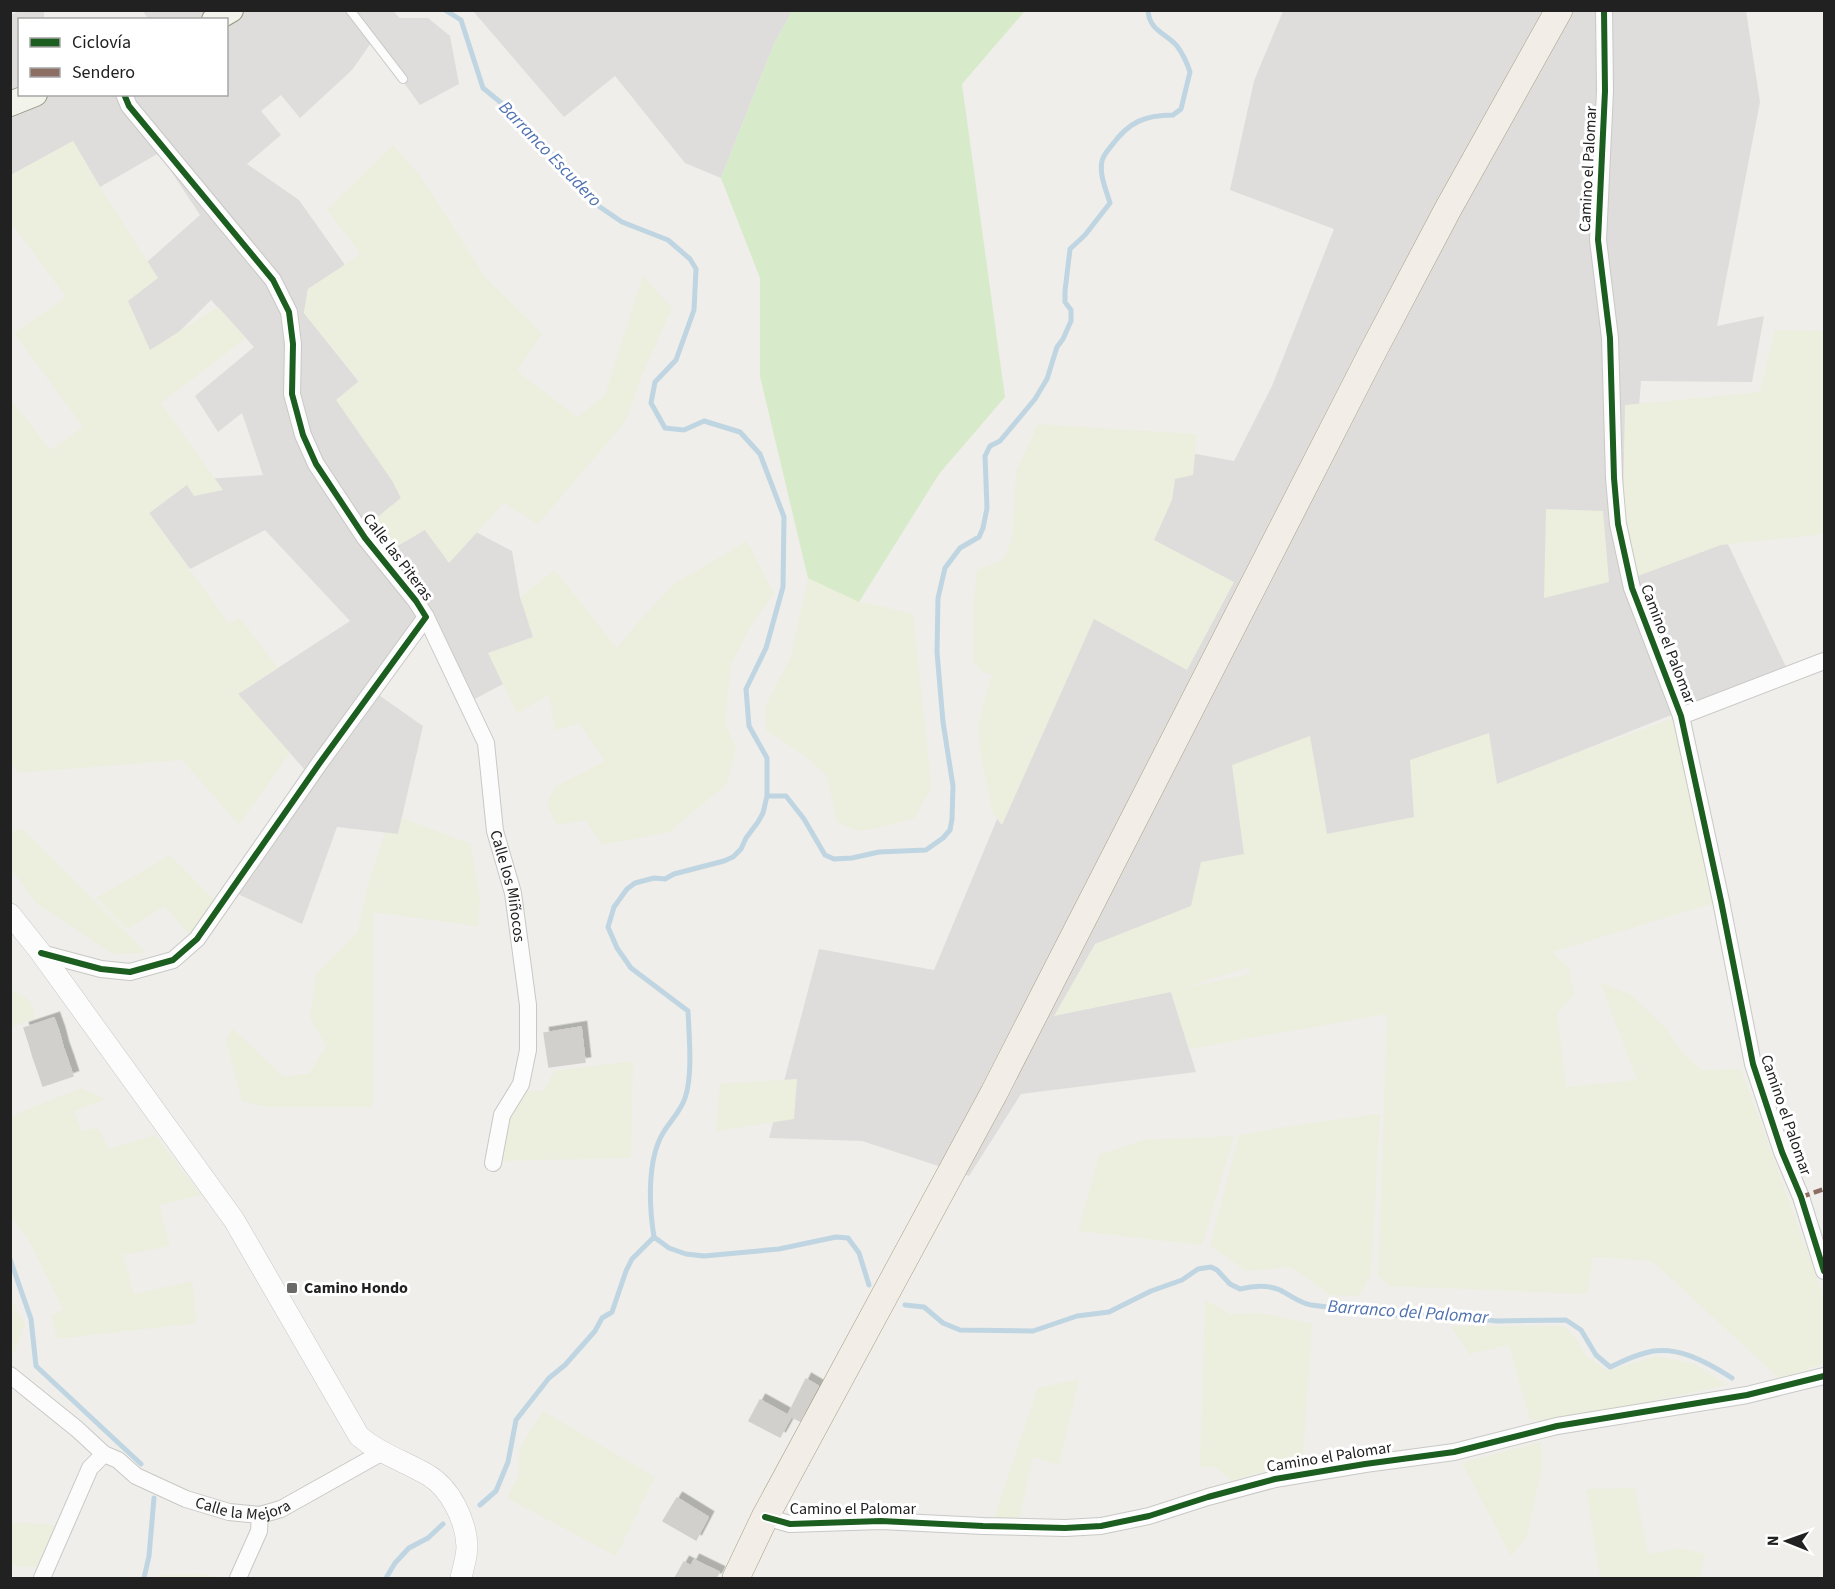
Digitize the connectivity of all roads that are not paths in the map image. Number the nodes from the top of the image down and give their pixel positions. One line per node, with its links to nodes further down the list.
1 (231, 10): 5 (main road)
2 (350, 10): 6 (lane)
3 (1559, 10): 22 (main road)
4 (1604, 10): 12 (street, Camino el Palomar)
5 (217, 18)
6 (403, 79)
7 (30, 96): 9 (main road)
8 (125, 96): 10 (street, Calle las Piteras)
9 (10, 104)
10 (426, 618): 14 (street, Calle las Piteras); 15 (street, Calle los Miñocos)
11 (1824, 661): 12 (street)
12 (1681, 716): 16 (street, Camino el Palomar)
13 (10, 914): 14 (street)
14 (41, 953): 19 (street)
15 (493, 1162)
16 (1824, 1270)
17 (10, 1375): 20 (street, Calle la Mejora)
18 (1824, 1376): 22 (street, Camino el Palomar)
19 (381, 1453): 21 (street, Calle la Mejora); 25 (street)
20 (104, 1454): 21 (street, Calle la Mejora); 23 (street)
21 (260, 1515): 24 (street)
22 (765, 1517): 26 (main road)
23 (42, 1578)
24 (237, 1578)
25 (461, 1578)
26 (736, 1578)

